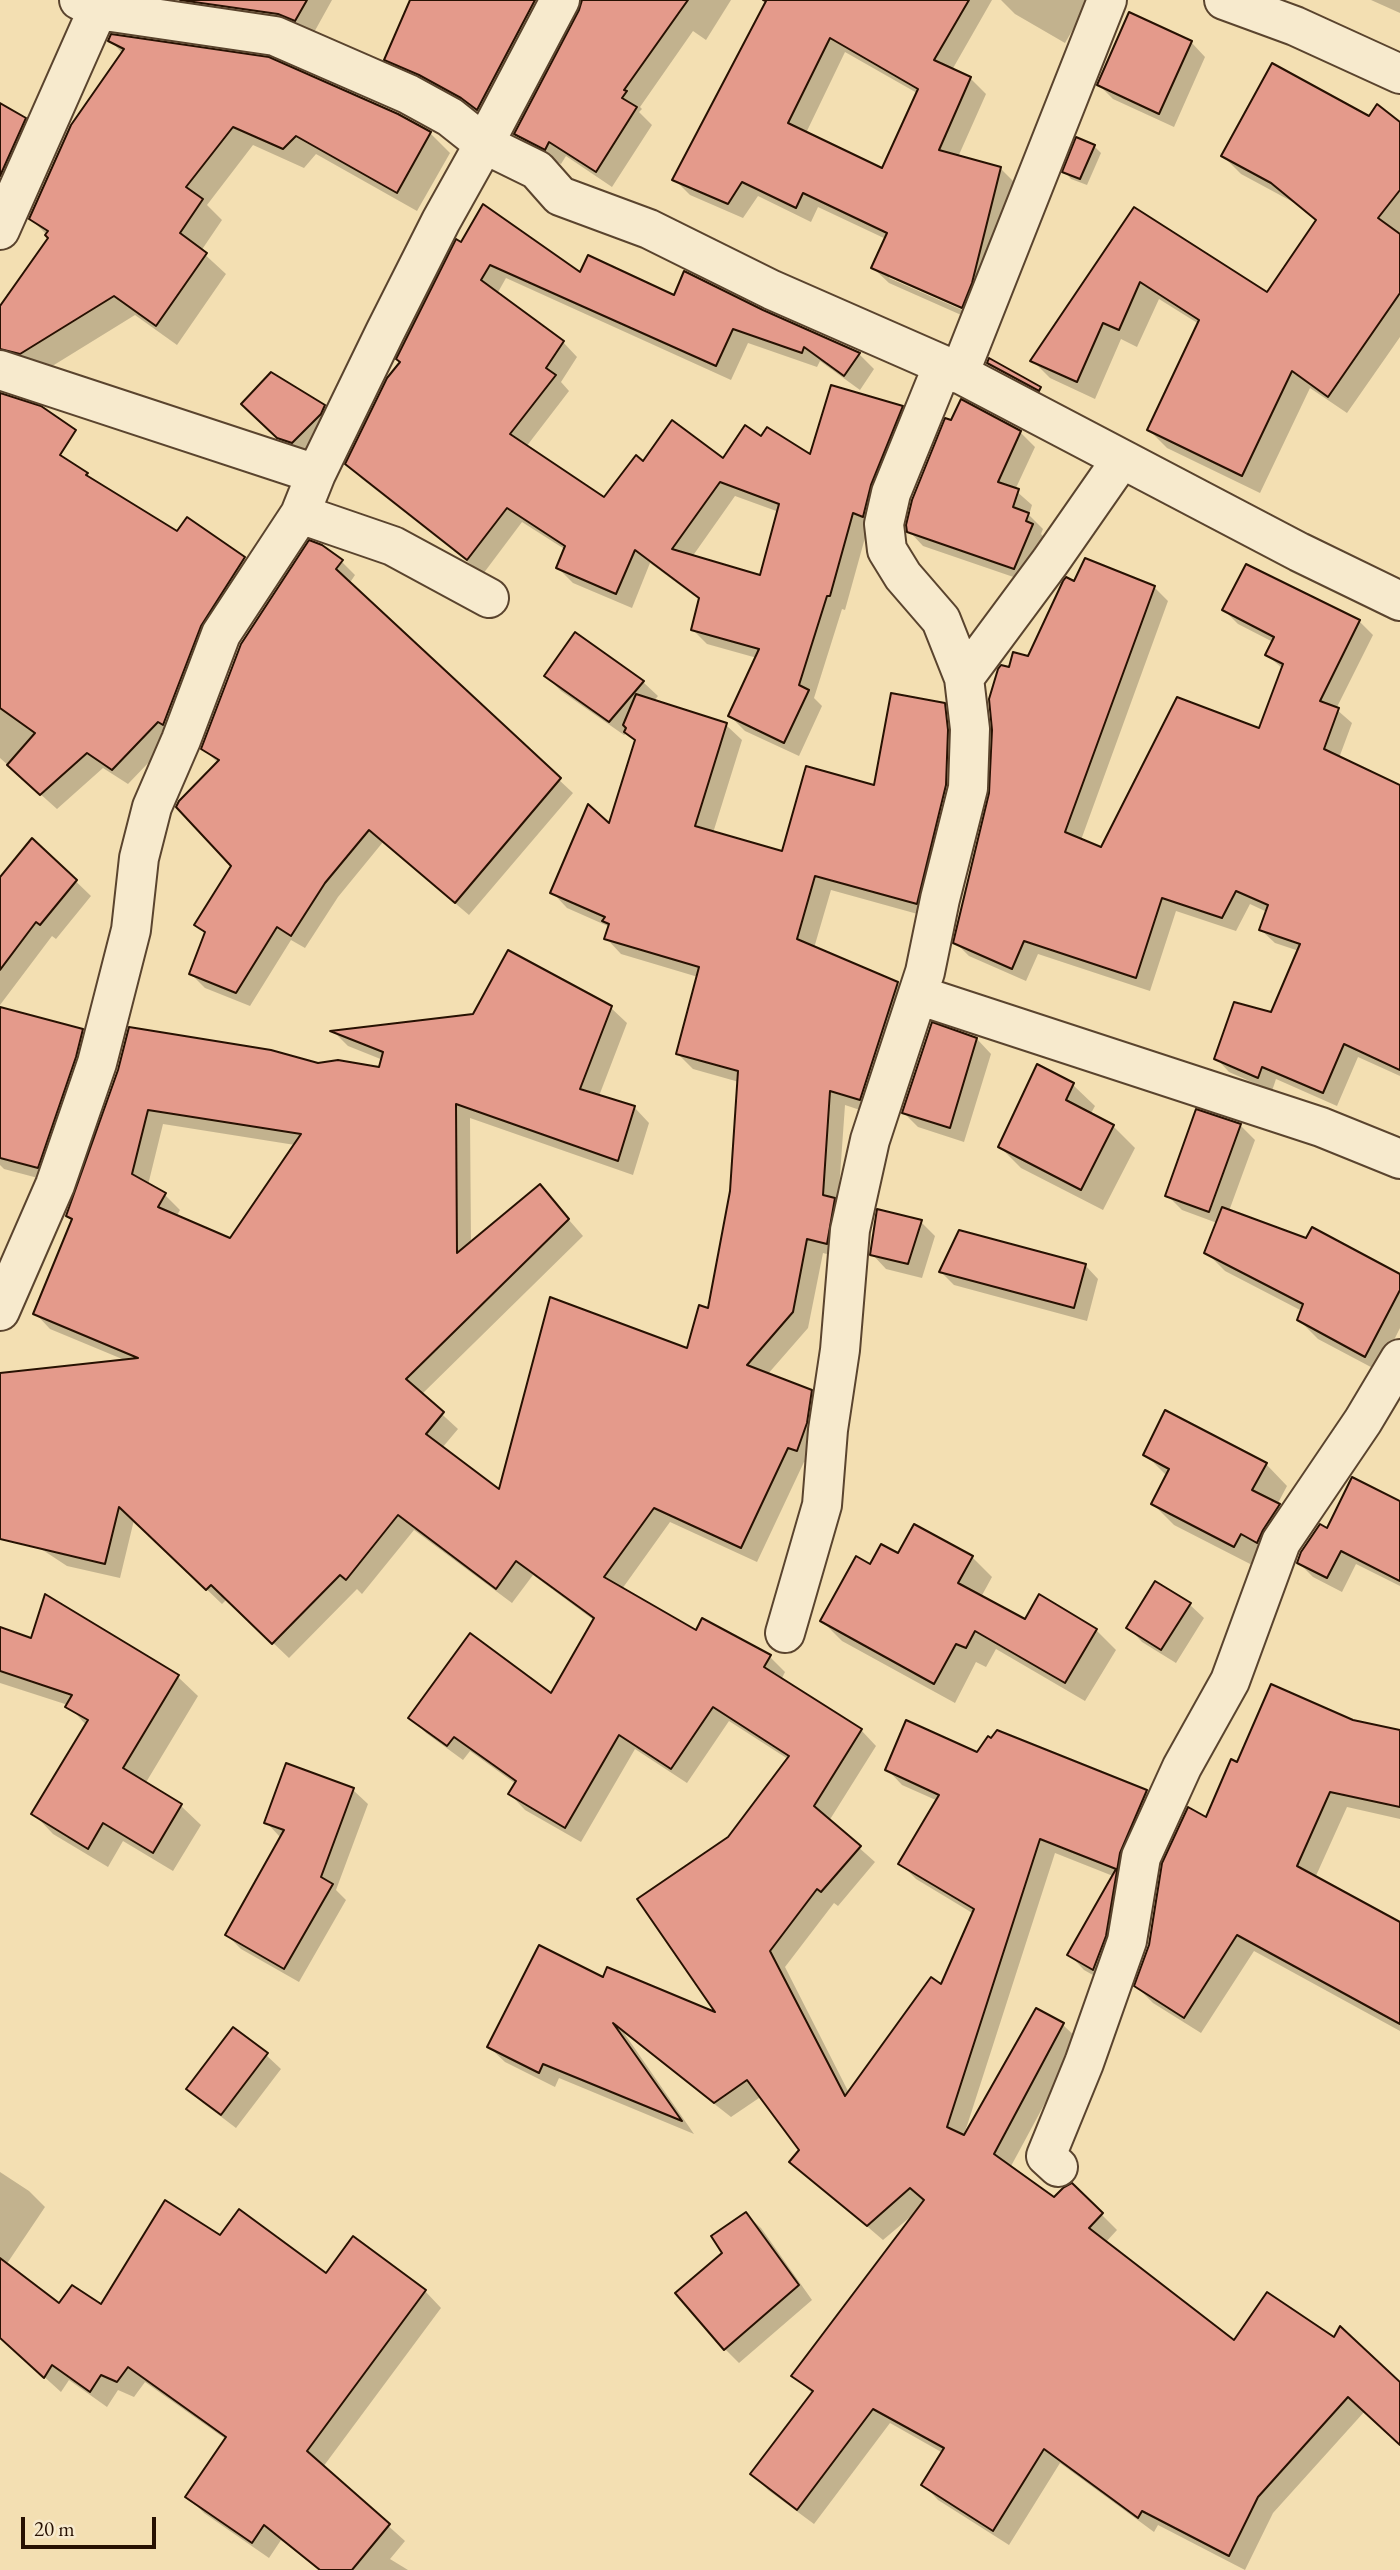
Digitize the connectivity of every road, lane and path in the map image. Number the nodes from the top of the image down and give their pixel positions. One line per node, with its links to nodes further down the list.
1 (560, 0): 6 (street)
2 (1107, 0): 9 (street)
3 (1224, 0): 5 (street)
4 (93, 3): 6 (street); 7 (street)
5 (1400, 74)
6 (484, 145): 9 (street); 11 (street)
7 (0, 229)
8 (0, 370): 11 (street)
9 (951, 370): 10 (street); 15 (street)
10 (1121, 460): 14 (street); 15 (street)
11 (316, 474): 12 (street)
12 (300, 514): 13 (street); 18 (street)
13 (489, 598)
14 (1400, 601)
15 (964, 678): 16 (street)
16 (918, 995): 17 (street); 20 (street)
17 (1400, 1159)
18 (0, 1311)
19 (1400, 1359): 21 (street)
20 (785, 1633)
21 (1058, 2167)

